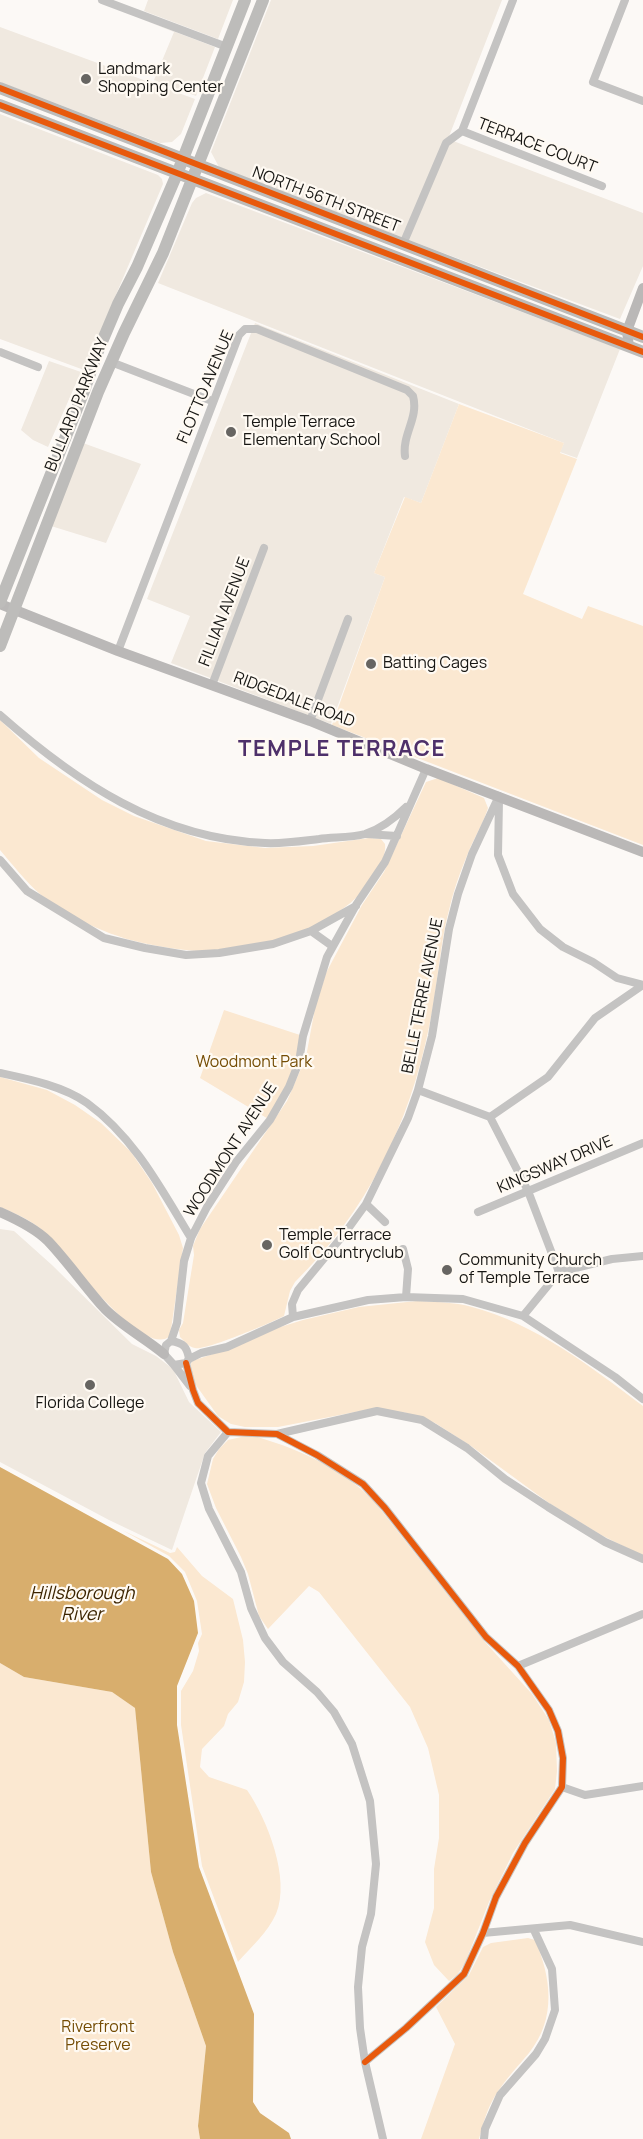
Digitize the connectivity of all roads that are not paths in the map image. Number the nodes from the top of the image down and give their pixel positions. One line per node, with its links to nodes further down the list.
1 (102, 0): 6 (street)
2 (245, 0): 6 (main road, BULLARD PARKWAY)
3 (263, 0): 14 (main road, BULLARD PARKWAY)
4 (513, 0): 12 (street, TERRACE COURT)
5 (625, 0): 9 (street)
6 (227, 47): 13 (main road, BULLARD PARKWAY)
7 (0, 88): 11 (main road, NORTH 56TH STREET)
8 (0, 97): 11 (main road)
9 (643, 101)
10 (0, 105): 15 (main road, NORTH 56TH STREET)
11 (45, 105): 13 (main road, NORTH 56TH STREET)
12 (462, 131): 17 (street, TERRACE COURT); 19 (street, TERRACE COURT)
13 (183, 159): 14 (main road, NORTH 56TH STREET); 15 (main road, BULLARD PARKWAY)
14 (199, 166): 16 (main road, BULLARD PARKWAY); 19 (main road, NORTH 56TH STREET)
15 (177, 174): 16 (main road, NORTH 56TH STREET); 35 (main road, BULLARD PARKWAY)
16 (193, 180): 18 (main road, NORTH 56TH STREET); 30 (main road, BULLARD PARKWAY)
17 (602, 186)
18 (328, 231): 19 (main road); 20 (main road, NORTH 56TH STREET)
19 (403, 244): 21 (main road, NORTH 56TH STREET)
20 (408, 262): 21 (main road); 23 (main road, NORTH 56TH STREET)
21 (462, 266): 24 (main road, NORTH 56TH STREET)
22 (643, 288): 25 (street)
23 (500, 297): 24 (main road); 27 (main road, NORTH 56TH STREET)
24 (566, 307): 25 (main road, NORTH 56TH STREET)
25 (627, 331): 26 (main road, NORTH 56TH STREET); 27 (street)
26 (643, 337)
27 (629, 347): 29 (main road, NORTH 56TH STREET)
28 (0, 352): 31 (street)
29 (643, 352)
30 (111, 362): 32 (street); 36 (main road, BULLARD PARKWAY)
31 (38, 367)
32 (212, 401): 33 (street, FLOTTO AVENUE); 39 (street, FLOTTO AVENUE)
33 (405, 456)
34 (264, 548): 40 (street, FILLIAN AVENUE)
35 (0, 603): 36 (street, RIDGEDALE ROAD)
36 (14, 609): 38 (main road, BULLARD PARKWAY); 39 (street, RIDGEDALE ROAD)
37 (348, 619): 42 (street)
38 (0, 646)
39 (118, 651): 40 (street, RIDGEDALE ROAD)
40 (212, 684): 42 (street, RIDGEDALE ROAD)
41 (0, 715): 46 (street)
42 (310, 721): 43 (street, RIDGEDALE ROAD)
43 (426, 769): 44 (street, RIDGEDALE ROAD); 45 (street, WOODMONT AVENUE)
44 (499, 796): 48 (street, RIDGEDALE ROAD); 53 (street); 55 (street, BELLE TERRE AVENUE)
45 (411, 802): 46 (street); 47 (street, WOODMONT AVENUE)
46 (364, 834): 47 (street)
47 (397, 836): 50 (street, WOODMONT AVENUE)
48 (643, 852)
49 (0, 860): 51 (street)
50 (356, 905): 51 (street); 52 (street, WOODMONT AVENUE)
51 (311, 932): 52 (street)
52 (332, 946): 63 (street, WOODMONT AVENUE)
53 (643, 985): 56 (street)
54 (0, 1073): 63 (street)
55 (418, 1090): 56 (street); 59 (street, BELLE TERRE AVENUE)
56 (490, 1117): 58 (street)
57 (643, 1143): 58 (street, KINGSWAY DRIVE)
58 (528, 1191): 61 (street, KINGSWAY DRIVE); 66 (street)
59 (366, 1204): 62 (street); 69 (street, BELLE TERRE AVENUE)
60 (0, 1212): 72 (street)
61 (478, 1212)
62 (385, 1222)
63 (191, 1238): 70 (street, WOODMONT AVENUE)
64 (403, 1250): 67 (street)
65 (643, 1256): 66 (street)
66 (559, 1272): 68 (street)
67 (406, 1297): 68 (street); 69 (street)
68 (523, 1316): 77 (street)
69 (292, 1317): 73 (street)
70 (177, 1323): 71 (street, WOODMONT AVENUE); 72 (street, WOODMONT AVENUE)
71 (184, 1345): 72 (street); 73 (street); 74 (street, WOODMONT AVENUE)
72 (167, 1346): 75 (street)
73 (201, 1353): 74 (street)
74 (188, 1361): 75 (street); 76 (street, WOODMONT AVENUE)
75 (174, 1365): 76 (street)
76 (193, 1390): 78 (street)
77 (643, 1399)
78 (228, 1432): 79 (street); 88 (street)
79 (277, 1434): 80 (street); 82 (street)
80 (643, 1559)
81 (643, 1614): 82 (street)
82 (518, 1666): 84 (street)
83 (643, 1786): 84 (street)
84 (562, 1787): 86 (street)
85 (534, 1930): 86 (street); 87 (street); 90 (street)
86 (483, 1933): 88 (street)
87 (643, 1942)
88 (365, 2062): 89 (street)
89 (383, 2139)
90 (484, 2139)

